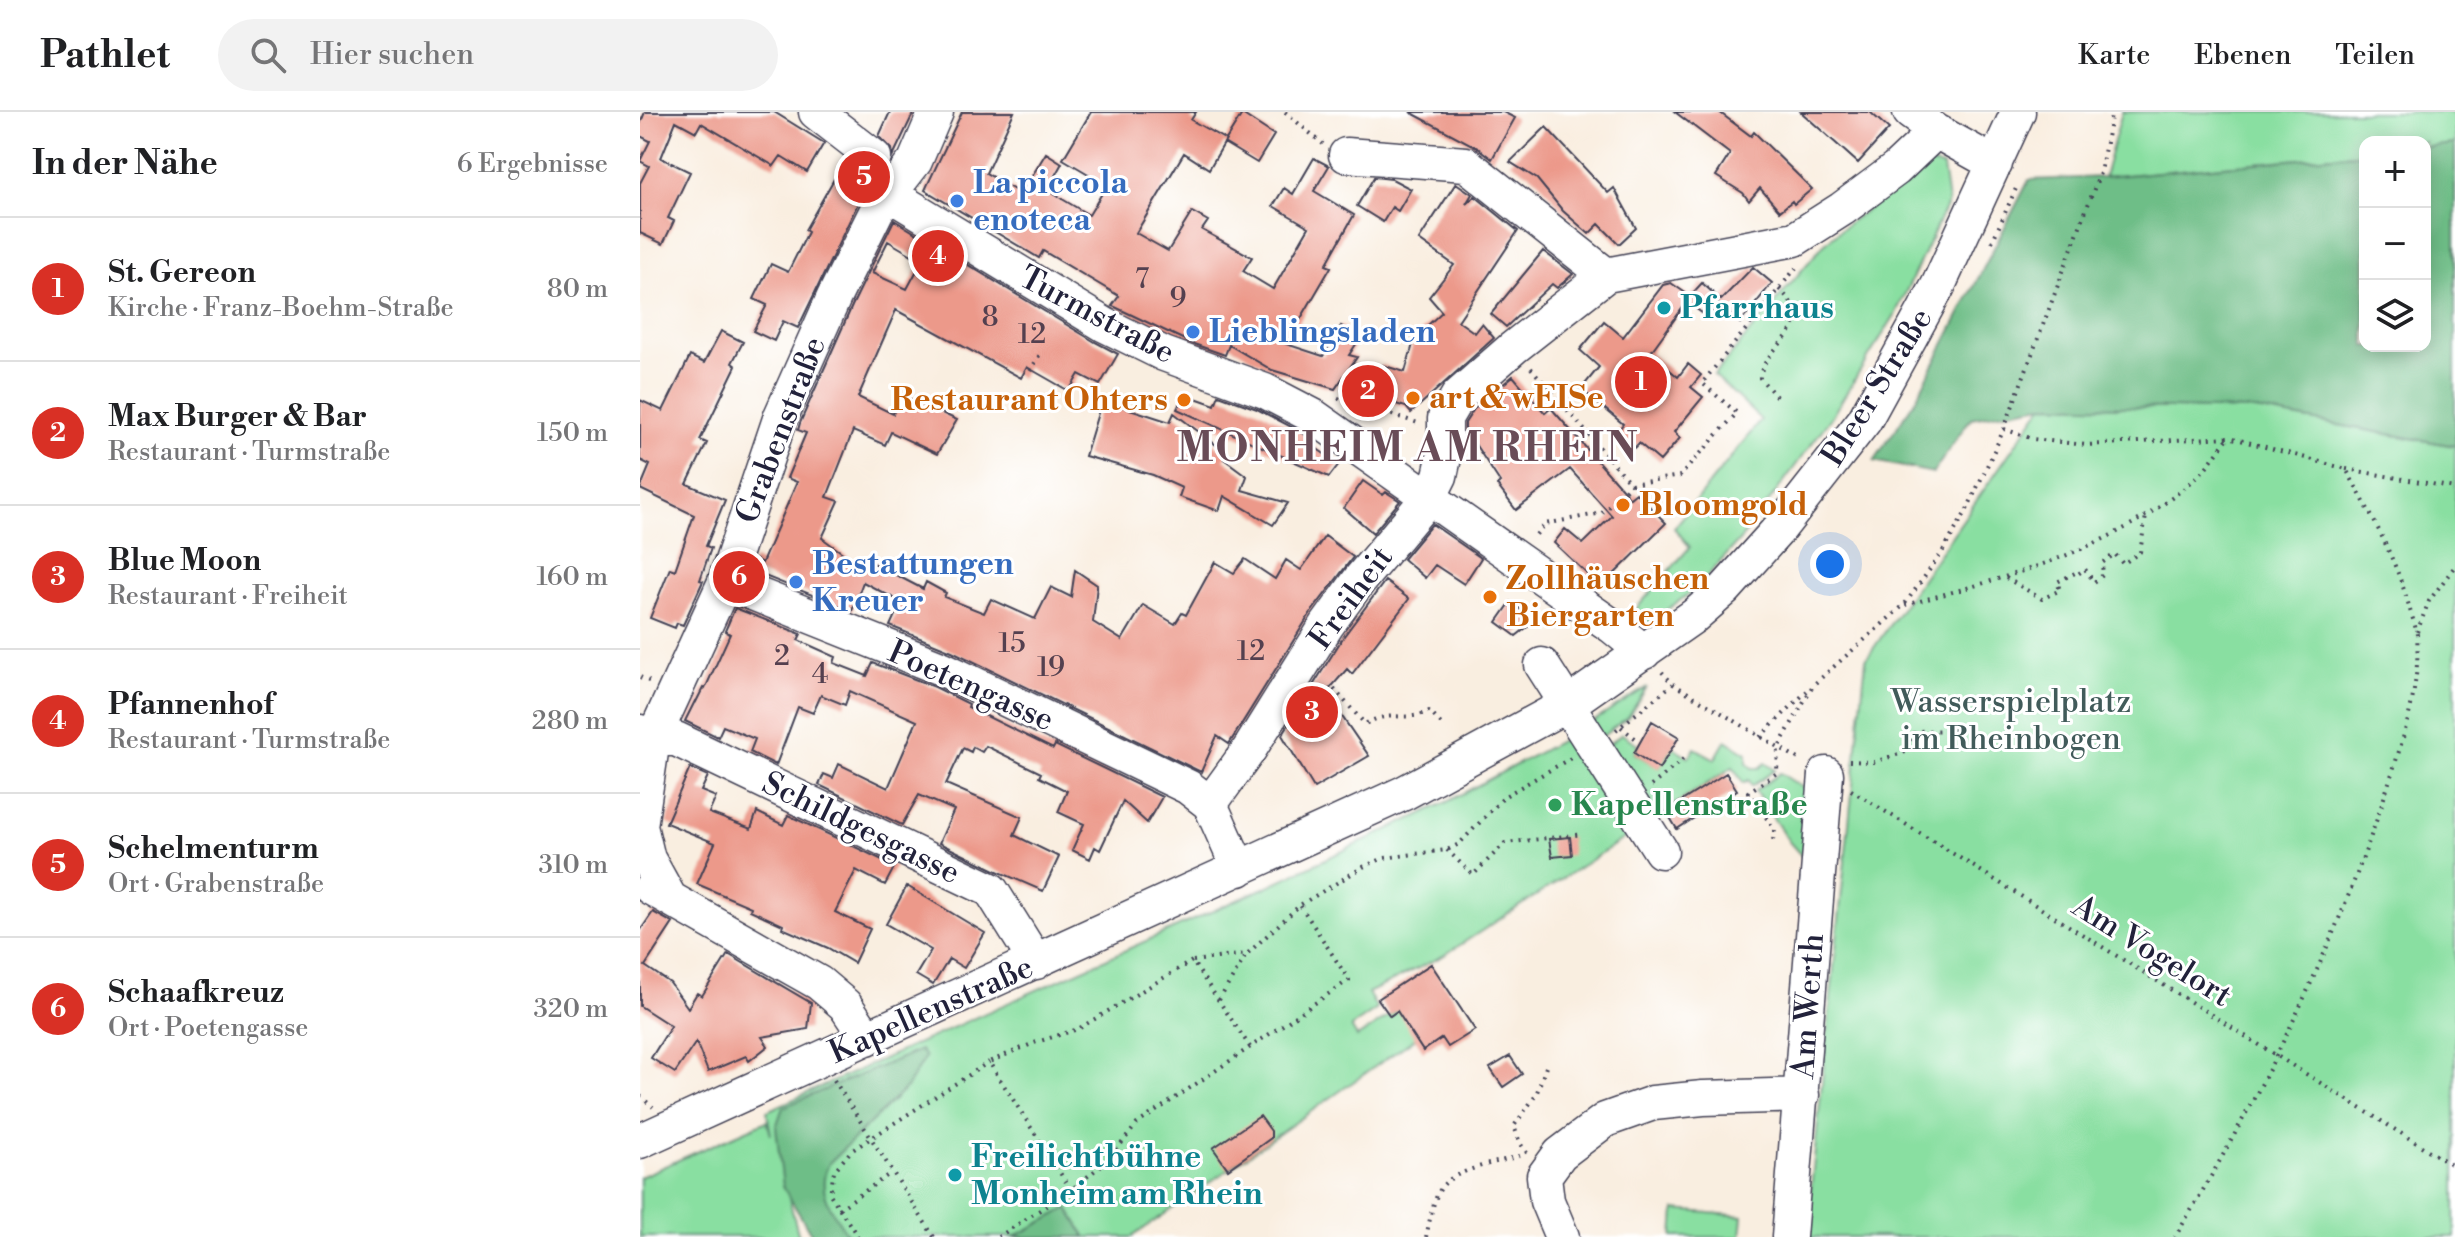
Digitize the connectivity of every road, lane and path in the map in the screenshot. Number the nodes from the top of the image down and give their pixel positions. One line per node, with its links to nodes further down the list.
1 (936, 112): 9 (street, Grabenstraße)
2 (1285, 112): 7 (path)
3 (2018, 112): 8 (street, Bleer Straße)
4 (2112, 112): 18 (path)
5 (827, 121): 9 (street, Turmstraße)
6 (1923, 122): 8 (street); 11 (street)
7 (1346, 155): 11 (street)
8 (1995, 164): 32 (street, Bleer Straße)
9 (890, 173): 17 (street, Turmstraße); 29 (street, Grabenstraße)
10 (1797, 267): 12 (path)
11 (1606, 275): 19 (street)
12 (1779, 289): 16 (path); 22 (path)
13 (1042, 351): 15 (path)
14 (1527, 363): 22 (path)
15 (1030, 371)
16 (1780, 401)
17 (1313, 416): 19 (path); 24 (street, Turmstraße)
18 (2004, 429): 20 (path); 30 (path)
19 (1445, 432): 24 (street)
20 (2229, 437): 21 (path); 25 (path)
21 (2346, 469): 23 (path); 31 (path)
22 (1631, 484): 26 (path)
23 (2455, 488)
24 (1430, 496): 26 (street, Turmstraße); 48 (street, Freiheit)
25 (2146, 516): 28 (path); 28 (path)
26 (1515, 558): 32 (street, Turmstraße)
27 (2455, 566): 31 (path)
28 (2006, 578): 30 (path)
29 (725, 582): 40 (street, Grabenstraße); 48 (street, Poetengasse)
30 (1904, 605): 35 (path)
31 (2417, 634): 62 (path)
32 (1644, 652): 34 (path); 37 (street, Kapellenstraße)
33 (1542, 665): 37 (street)
34 (1673, 684): 41 (path); 42 (path)
35 (1813, 685): 42 (path); 44 (path)
36 (1334, 689): 38 (path)
37 (1568, 704): 41 (street); 53 (street, Kapellenstraße)
38 (1442, 725)
39 (1960, 730): 46 (path)
40 (647, 736): 54 (street, Grabenstraße); 58 (street, Schildgesgasse)
41 (1607, 736): 43 (path); 47 (street); 51 (path)
42 (1760, 737): 44 (path)
43 (1640, 742)
44 (1778, 748): 50 (path)
45 (1687, 756): 47 (path)
46 (1835, 767): 62 (path, Am Vogelort); 66 (street, Am Werth)
47 (1630, 802): 52 (street)
48 (1210, 804): 53 (street)
49 (1583, 834): 51 (path)
50 (1773, 840)
51 (1447, 850): 55 (path)
52 (1661, 851)
53 (1239, 869): 58 (street, Kapellenstraße)
54 (654, 890): 60 (street, Grabenstraße)
55 (1300, 905): 56 (path); 61 (path)
56 (1247, 954): 57 (path); 59 (path)
57 (1192, 961): 59 (path); 64 (path)
58 (1036, 962): 60 (street, Kapellenstraße)
59 (1219, 1000): 61 (path)
60 (867, 1038): 63 (street, Kapellenstraße)
61 (1250, 1047): 71 (path)
62 (2276, 1054): 69 (path, Am Vogelort); 79 (path)
63 (821, 1059): 67 (path); 68 (street, Kapellenstraße)
64 (989, 1062): 67 (path); 71 (path)
65 (1547, 1064): 76 (path)
66 (1802, 1095): 77 (street); 78 (street, Am Werth)
67 (870, 1139): 70 (path); 72 (path)
68 (640, 1141)
69 (2455, 1167)
70 (891, 1173): 72 (path); 73 (path)
71 (1071, 1190): 75 (path)
72 (839, 1209): 74 (path)
73 (931, 1236)
74 (858, 1237)
75 (998, 1237)
76 (1426, 1237)
77 (1562, 1237)
78 (1789, 1237)
79 (2175, 1237)

